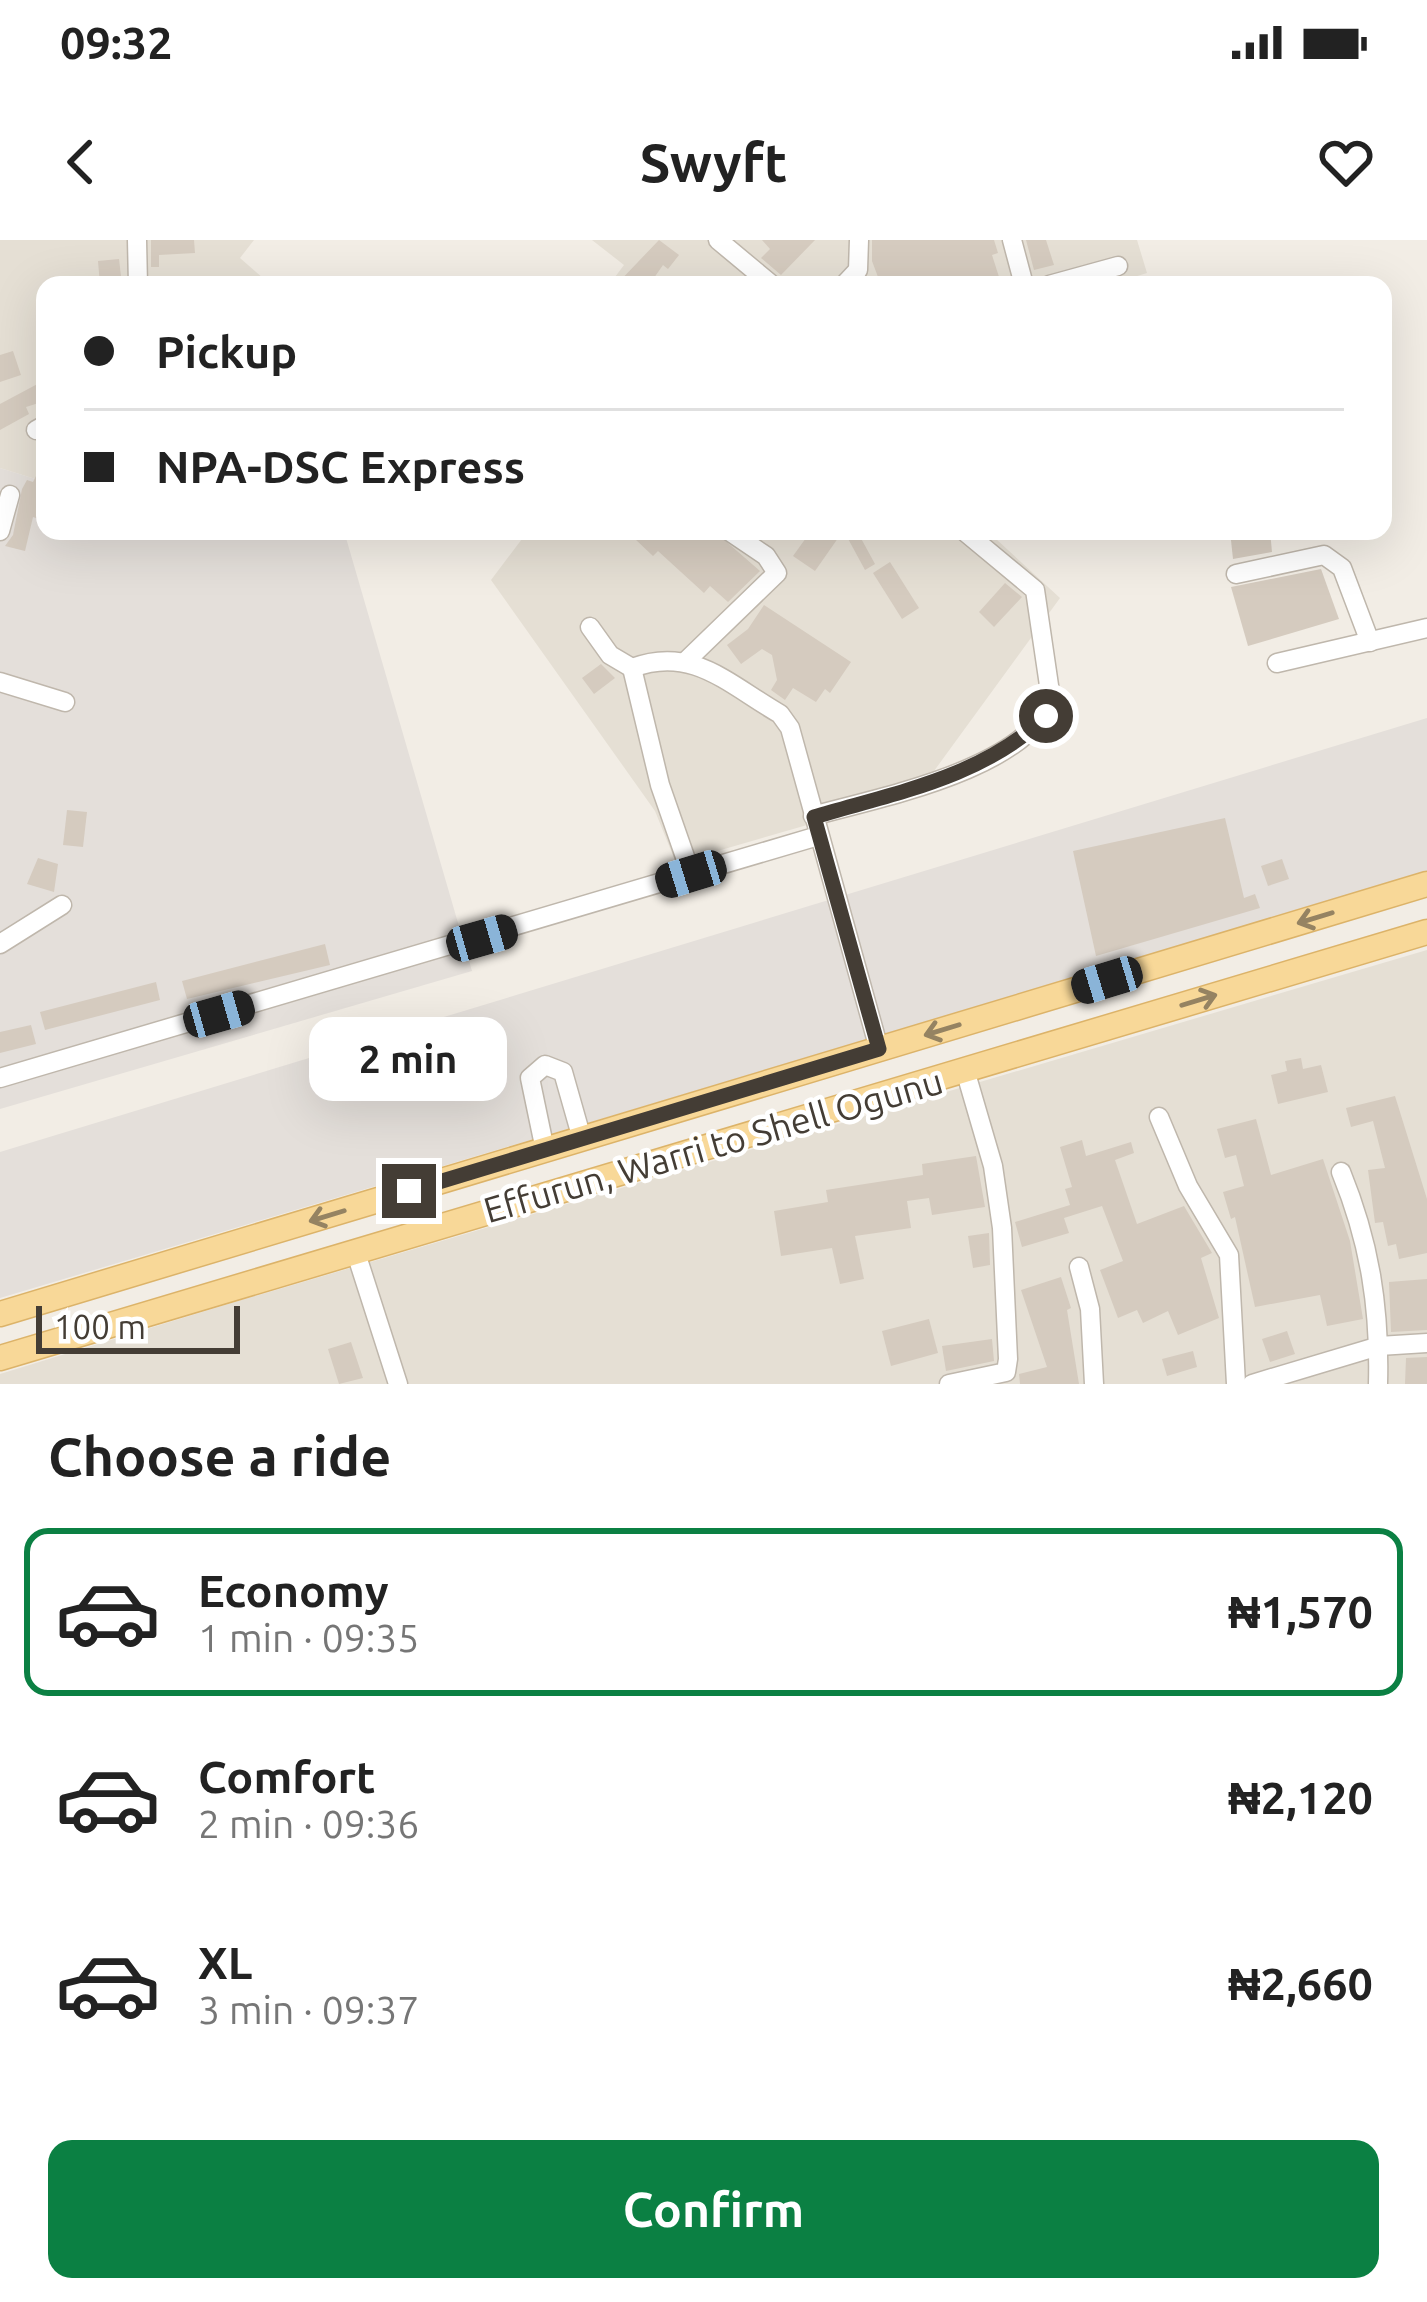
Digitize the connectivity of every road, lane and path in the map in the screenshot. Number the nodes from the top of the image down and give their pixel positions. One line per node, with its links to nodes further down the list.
1 (137, 240): 6 (street)
2 (718, 240): 7 (street)
3 (859, 240): 8 (street)
4 (1012, 240): 9 (street)
5 (1118, 266): 10 (street)
6 (138, 276)
7 (761, 276)
8 (852, 276)
9 (1022, 276)
10 (1082, 276)
11 (10, 495): 12 (street)
12 (0, 531)
13 (742, 540): 19 (street)
14 (975, 540): 24 (street)
15 (1236, 574): 18 (street)
16 (590, 627): 21 (street)
17 (1427, 628): 18 (street)
18 (1370, 642): 20 (street)
19 (687, 659): 21 (street); 24 (street)
20 (1277, 663)
21 (632, 668): 25 (street)
22 (0, 682): 23 (street)
23 (65, 702)
24 (816, 826): 25 (street); 30 (street)
25 (691, 874): 32 (street)
26 (1427, 884): 30 (main road, one-way to 30)
27 (62, 905): 29 (street)
28 (1427, 932): 31 (main road, Effurun, Warri to Shell Ogunu, one-way to 28)
29 (0, 944)
30 (879, 1049): 34 (main road)
31 (965, 1070): 37 (main road, Effurun, Warri to Shell Ogunu); 44 (street)
32 (0, 1078)
33 (1160, 1118): 46 (street)
34 (582, 1138): 35 (main road); 35 (street)
35 (545, 1150): 39 (main road, one-way to 39)
36 (1342, 1172): 41 (street)
37 (355, 1250): 42 (main road, Effurun, Warri to Shell Ogunu); 43 (street)
38 (1079, 1267): 45 (street)
39 (0, 1314)
40 (1427, 1343): 41 (street)
41 (1379, 1346): 47 (street); 48 (street)
42 (0, 1358)
43 (398, 1384)
44 (949, 1384)
45 (1094, 1384)
46 (1236, 1384)
47 (1252, 1384)
48 (1378, 1384)

